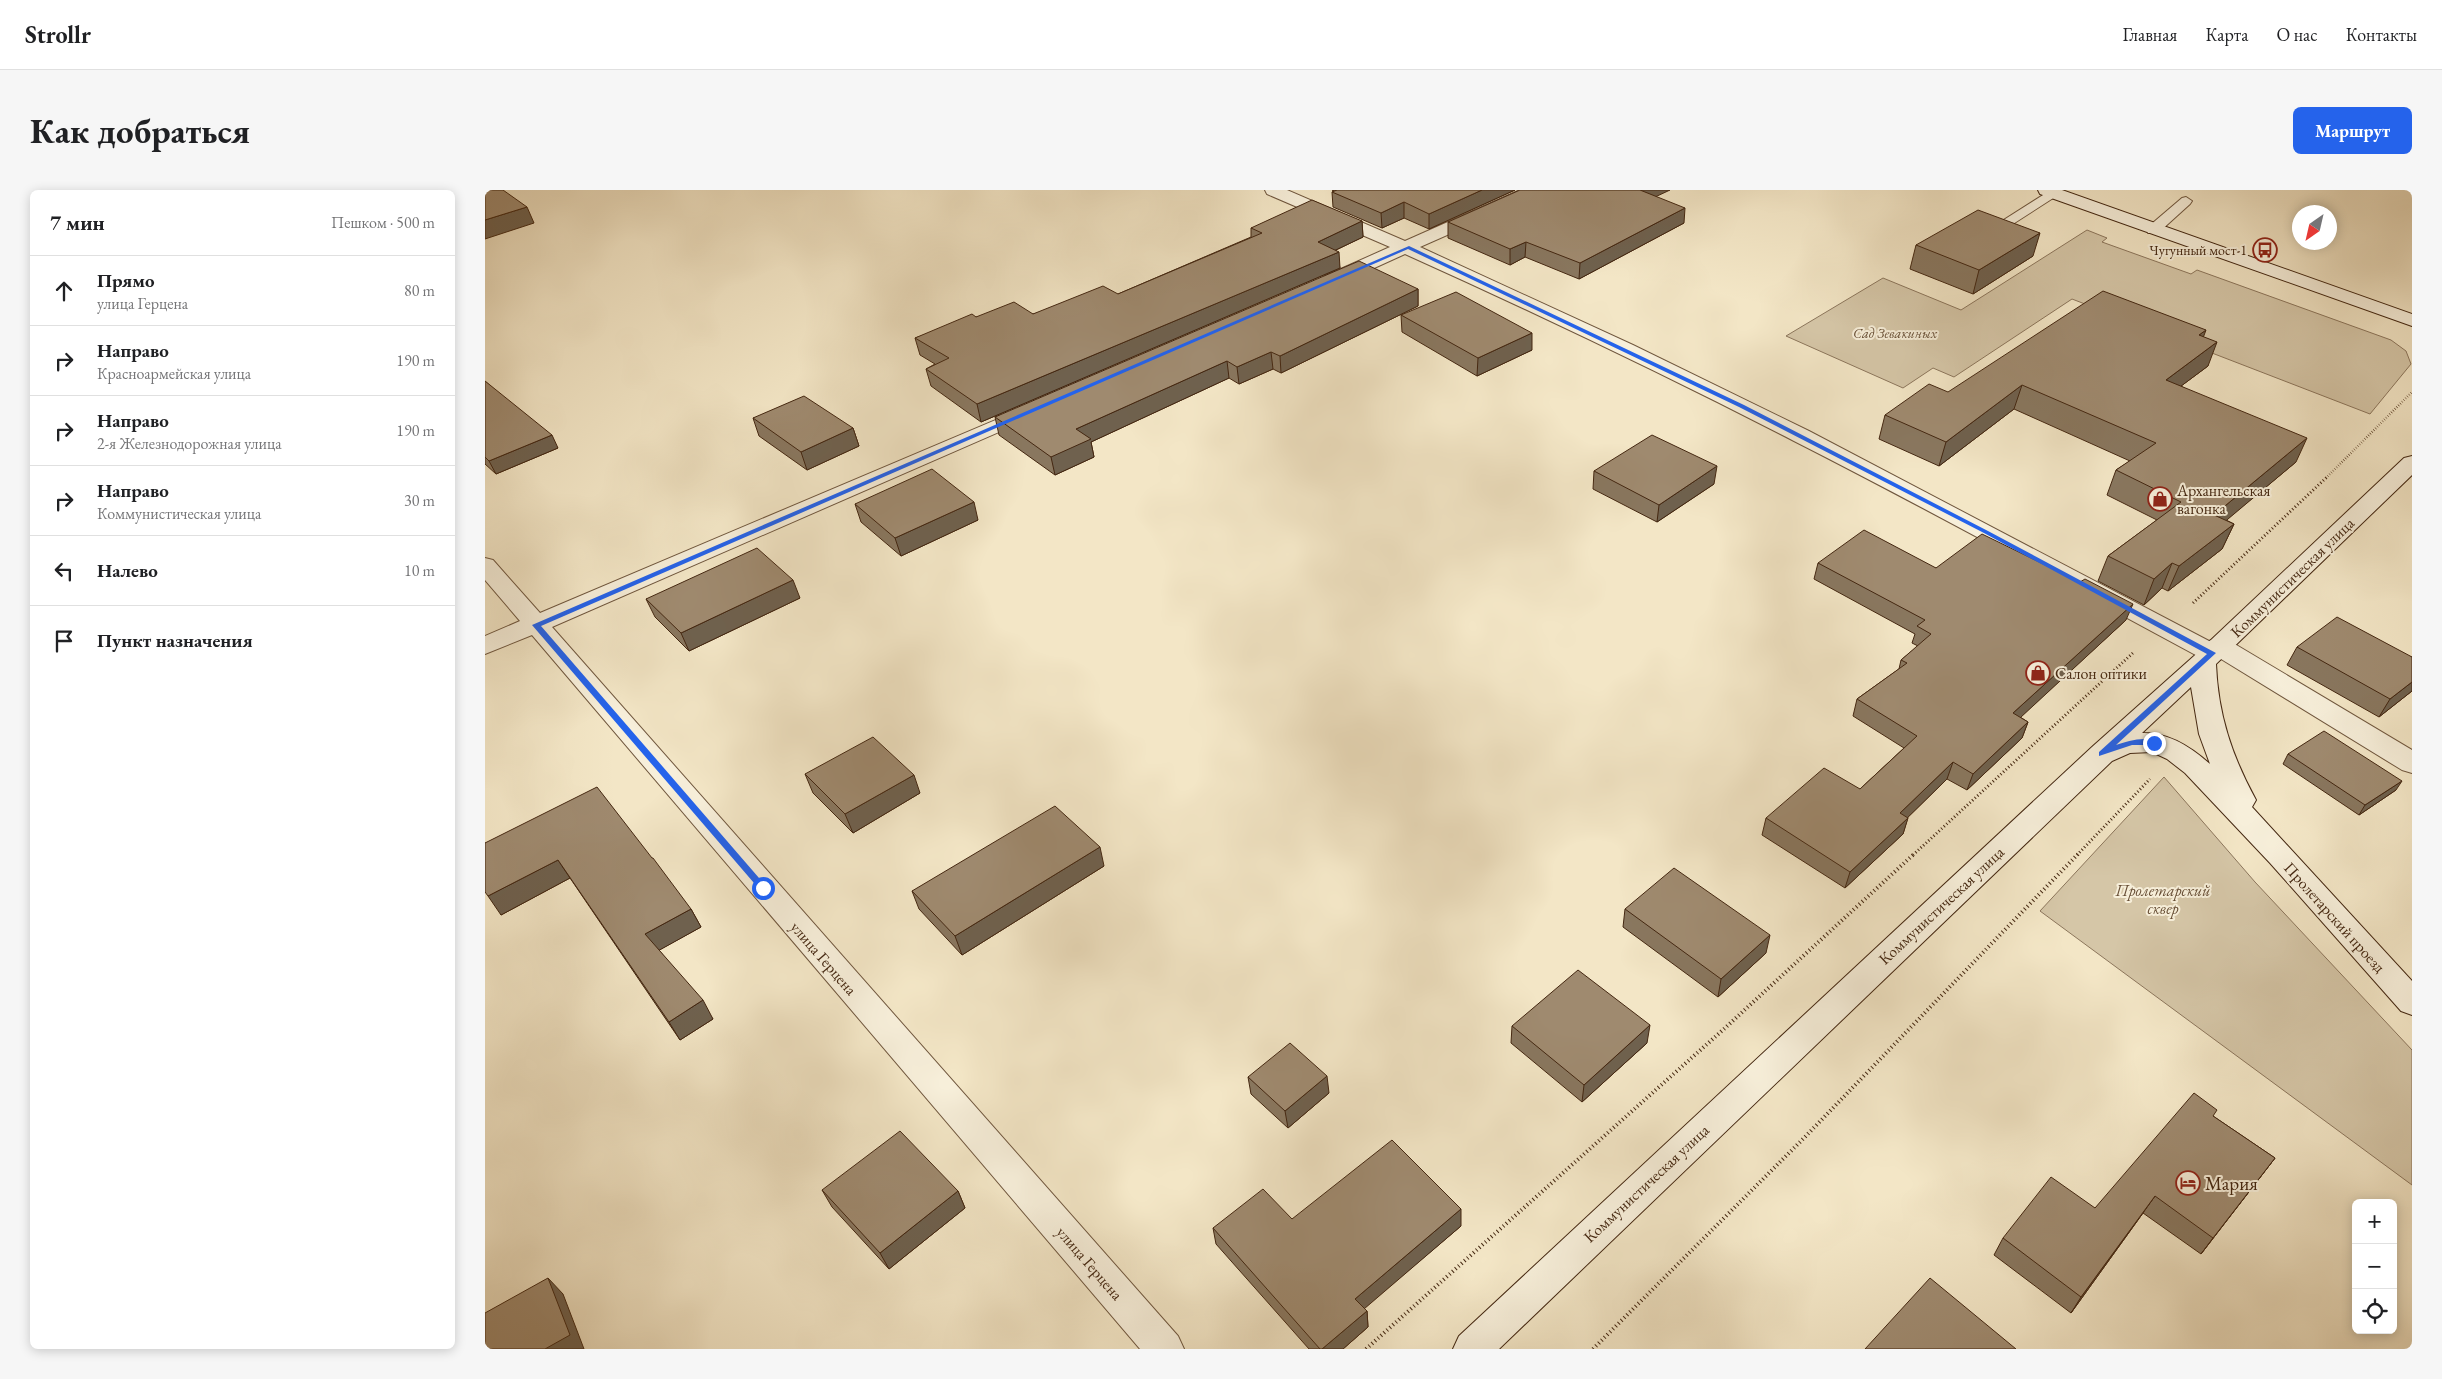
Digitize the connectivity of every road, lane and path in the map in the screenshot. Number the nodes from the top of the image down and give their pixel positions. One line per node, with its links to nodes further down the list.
1 (1273, 190): 7 (street)
2 (1534, 190): 7 (street)
3 (2051, 192): 5 (lane); 6 (street)
4 (2186, 201): 6 (lane)
5 (1997, 228)
6 (2153, 230): 9 (street)
7 (1409, 247): 8 (street); 15 (street)
8 (1318, 287)
9 (2412, 320)
10 (2412, 392): 15 (path)
11 (1045, 405): 14 (street)
12 (2412, 463): 17 (street, Коммунистическая улица)
13 (485, 565): 14 (street, улица Герцена)
14 (536, 625): 16 (street); 23 (street, улица Герцена)
15 (2165, 628): 17 (street); 24 (path)
16 (485, 646)
17 (2211, 654): 18 (street, Коммунистическая улица); 19 (street); 21 (street)
18 (2102, 754): 21 (street); 25 (street, Коммунистическая улица)
19 (2412, 763)
20 (2155, 773): 26 (path)
21 (2260, 832): 22 (street, Пролетарский проезд)
22 (2412, 1002)
23 (1165, 1349)
24 (1366, 1349)
25 (1472, 1349)
26 (1593, 1349)

